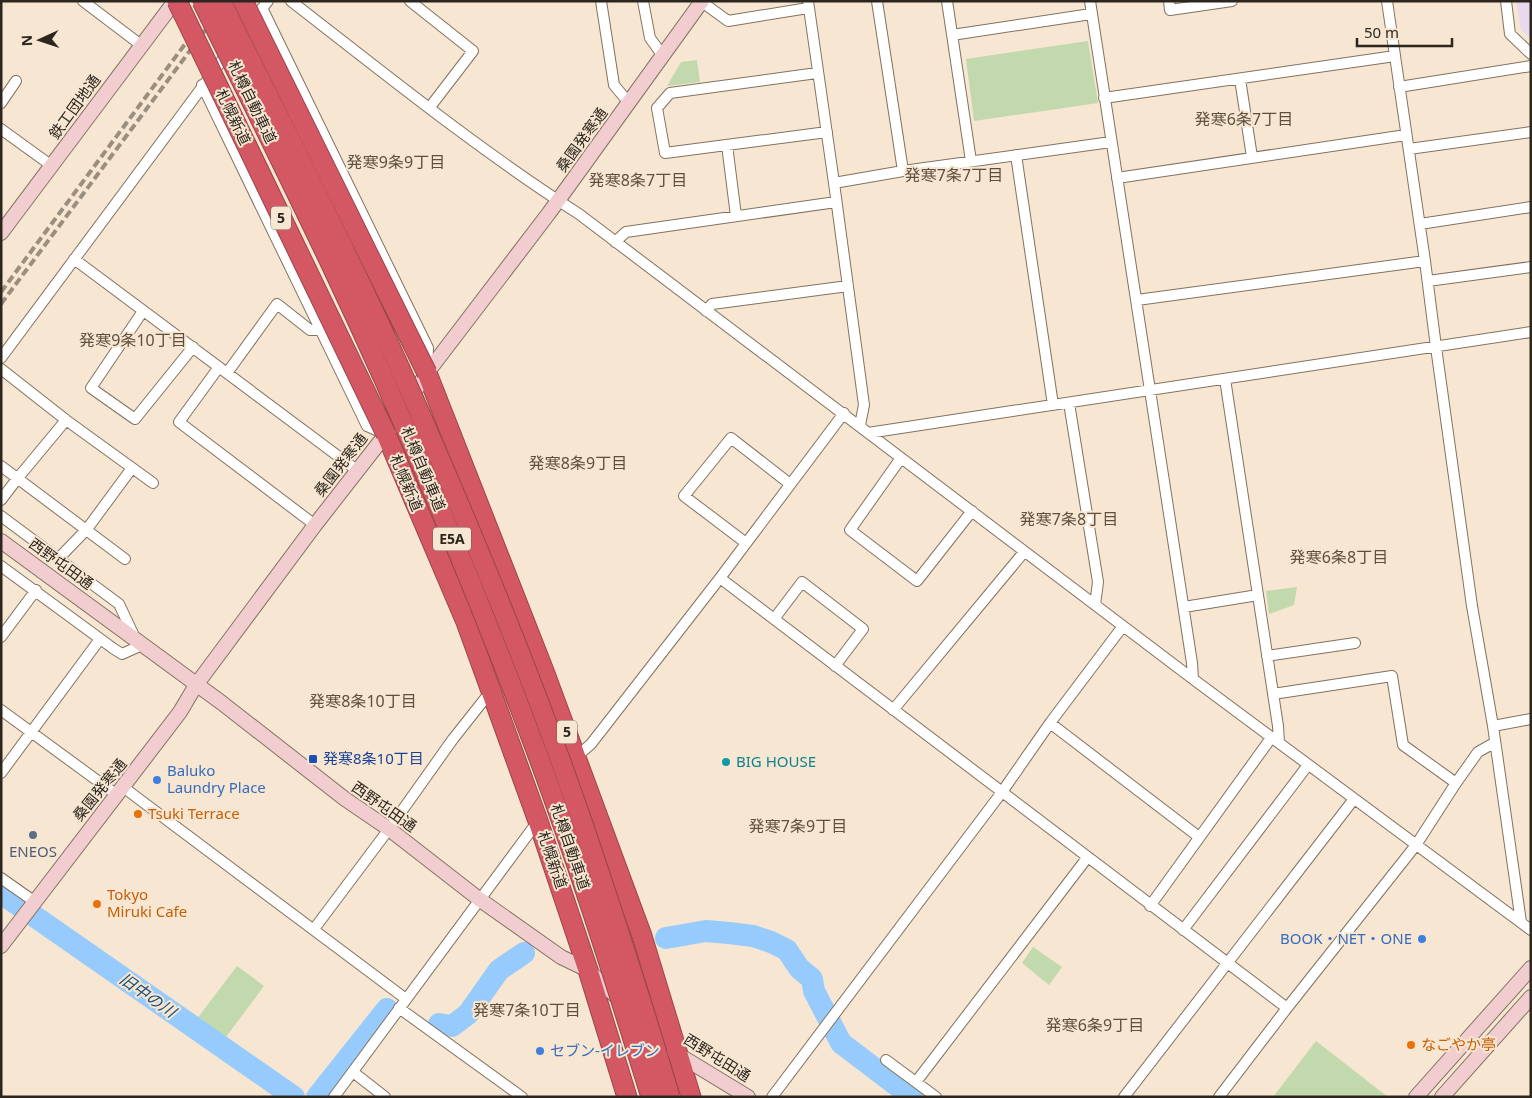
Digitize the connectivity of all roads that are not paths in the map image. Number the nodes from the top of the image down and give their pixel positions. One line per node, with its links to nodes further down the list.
1 (83, 1): 22 (street)
2 (202, 1): 161 (highway, 札樽自動車道 / E5A, bridge)
3 (221, 1): 162 (highway, 札樽自動車道 / E5A, bridge)
4 (243, 1): 72 (highway, 5, bridge)
5 (290, 1): 35 (street)
6 (410, 1): 35 (street)
7 (601, 1): 34 (street)
8 (643, 1): 24 (street)
9 (877, 1): 47 (street)
10 (947, 1): 21 (street)
11 (1090, 1): 20 (street)
12 (1169, 1): 13 (street)
13 (1232, 1)
14 (1387, 1): 25 (street)
15 (1506, 1): 23 (street)
16 (702, 2): 19 (street); 24 (street, 桑園発寒通)
17 (171, 3): 22 (street, 鉄工団地通); 81 (highway, 札幌新道 / 5, bridge)
18 (265, 5): 30 (street); 72 (street)
19 (808, 5): 27 (street)
20 (1091, 14): 21 (street); 32 (street)
21 (952, 35): 45 (street)
22 (141, 45): 46 (street, 鉄工団地通)
23 (1531, 54)
24 (663, 56): 34 (street, 桑園発寒通)
25 (1395, 56): 28 (street); 31 (street)
26 (1531, 66): 31 (street)
27 (817, 73): 37 (street); 41 (street)
28 (1240, 79): 32 (street); 44 (street)
29 (16, 81): 33 (street)
30 (202, 86): 57 (street); 65 (street)
31 (1400, 87): 39 (street)
32 (1104, 98): 40 (street)
33 (1, 102)
34 (629, 103): 50 (street, 桑園発寒通)
35 (430, 107): 50 (street)
36 (1, 129): 46 (street)
37 (826, 132): 41 (street); 49 (street)
38 (1531, 132): 42 (street)
39 (1406, 135): 42 (street); 44 (street)
40 (1111, 142): 43 (street); 48 (street)
41 (727, 145): 53 (street)
42 (1409, 149): 54 (street)
43 (1016, 155): 45 (street); 76 (street)
44 (1252, 157): 48 (street)
45 (971, 162): 47 (street)
46 (52, 166): 55 (street, 鉄工団地通)
47 (903, 171): 49 (street)
48 (1117, 178): 62 (street)
49 (834, 183): 51 (street)
50 (558, 201): 56 (street); 72 (street, 桑園発寒通)
51 (836, 202): 53 (street); 61 (street)
52 (1531, 207): 54 (street)
53 (736, 216): 56 (street)
54 (1420, 224): 58 (street)
55 (1, 232)
56 (615, 242): 64 (street)
57 (74, 259): 63 (street); 69 (street)
58 (1425, 260): 60 (street); 62 (street)
59 (1531, 267): 60 (street)
60 (1428, 281): 68 (street)
61 (848, 286): 64 (street); 79 (street)
62 (1137, 300): 74 (street)
63 (143, 311): 67 (street); 67 (street)
64 (706, 311): 77 (street)
65 (321, 330): 71 (street); 81 (street)
66 (1531, 332): 68 (street)
67 (192, 347): 71 (street)
68 (1436, 347): 73 (street); 121 (street)
69 (1, 358)
70 (1, 369): 78 (street)
71 (223, 370): 85 (street); 92 (street)
72 (427, 373): 81 (street, 桑園発寒通); 125 (highway, 5)
73 (1225, 379): 74 (street); 102 (street)
74 (1151, 390): 75 (street); 104 (street)
75 (1069, 403): 76 (street); 103 (street)
76 (1053, 405): 80 (street)
77 (844, 413): 79 (street); 88 (street)
78 (66, 420): 84 (street); 86 (street)
79 (860, 425): 80 (street)
80 (868, 433): 82 (street)
81 (386, 434): 85 (street, 桑園発寒通); 115 (highway, 札幌新道 / 5)
82 (901, 458): 90 (street); 90 (street)
83 (1, 466): 86 (street)
84 (132, 468): 87 (street); 93 (street)
85 (358, 471): 92 (street, 桑園発寒通)
86 (17, 479): 89 (street); 93 (street)
87 (153, 483)
88 (790, 484): 95 (street); 95 (street)
89 (1, 500)
90 (972, 511): 96 (street)
91 (1, 516): 97 (street)
92 (315, 525): 114 (street, 桑園発寒通)
93 (87, 529): 97 (street); 98 (street)
94 (1, 540): 109 (street, 西野屯田通)
95 (746, 544): 100 (street)
96 (1024, 552): 103 (street); 118 (street)
97 (58, 559): 109 (street)
98 (125, 559)
99 (1, 566): 101 (street)
100 (720, 578): 105 (street); 125 (street)
101 (36, 590): 107 (street); 108 (street)
102 (1258, 595): 104 (street); 111 (street)
103 (1095, 605): 106 (street)
104 (1184, 607): 113 (street)
105 (774, 618): 112 (street); 112 (street)
106 (1123, 626): 113 (street); 120 (street)
107 (1, 637)
108 (100, 639): 109 (street); 122 (street)
109 (135, 639): 114 (street, 西野屯田通)
110 (1355, 643): 111 (street)
111 (1267, 656): 116 (street)
112 (835, 666): 118 (street)
113 (1193, 679): 123 (street)
114 (196, 685): 129 (street, 桑園発寒通); 133 (street, 西野屯田通)
115 (491, 691): 132 (highway, 札幌新道 / 5); 133 (street)
116 (1273, 694): 123 (street); 128 (street)
117 (1, 710): 122 (street)
118 (892, 710): 130 (street)
119 (1531, 719): 121 (street)
120 (1050, 723): 130 (street); 134 (street)
121 (1493, 726): 124 (street)
122 (32, 732): 127 (street); 129 (street)
123 (1275, 740): 126 (street); 134 (street)
124 (1494, 743): 128 (street); 141 (street)
125 (576, 757): 153 (highway, 5)
126 (1308, 765): 131 (street); 143 (street)
127 (1, 773)
128 (1456, 783): 135 (street)
129 (120, 791): 139 (street, 桑園発寒通); 142 (street)
130 (1002, 792): 136 (street); 165 (street)
131 (1354, 799): 135 (street); 146 (street)
132 (538, 821): 138 (street); 148 (highway, 札幌新道 / 5)
133 (389, 829): 138 (street, 西野屯田通); 142 (street)
134 (1199, 837): 140 (street)
135 (1416, 845): 141 (street); 152 (street)
136 (1087, 858): 140 (street); 156 (street)
137 (1, 878): 139 (street)
138 (479, 899): 148 (street, 西野屯田通); 150 (street)
139 (33, 904): 145 (street, 桑園発寒通)
140 (1150, 906): 143 (street)
141 (1520, 922): 144 (street)
142 (314, 929): 150 (street)
143 (1183, 930): 146 (street)
144 (1531, 930)
145 (1, 946)
146 (1227, 963): 152 (street); 167 (street)
147 (1531, 968): 169 (street)
148 (588, 970): 153 (street, 西野屯田通); 160 (highway, 札幌新道 / 5)
149 (1531, 997): 170 (street)
150 (406, 999): 151 (street)
151 (399, 1008): 155 (street); 159 (street)
152 (1287, 1008): 168 (street)
153 (678, 1055): 163 (highway, 5); 164 (street, 西野屯田通)
154 (886, 1060): 156 (street)
155 (353, 1072): 157 (street); 158 (street)
156 (916, 1082): 166 (street)
157 (334, 1097)
158 (385, 1097)
159 (522, 1097)
160 (627, 1097)
161 (651, 1097)
162 (670, 1097)
163 (691, 1097)
164 (748, 1097)
165 (772, 1097)
166 (936, 1097)
167 (1124, 1097)
168 (1219, 1097)
169 (1416, 1097)
170 (1442, 1097)

